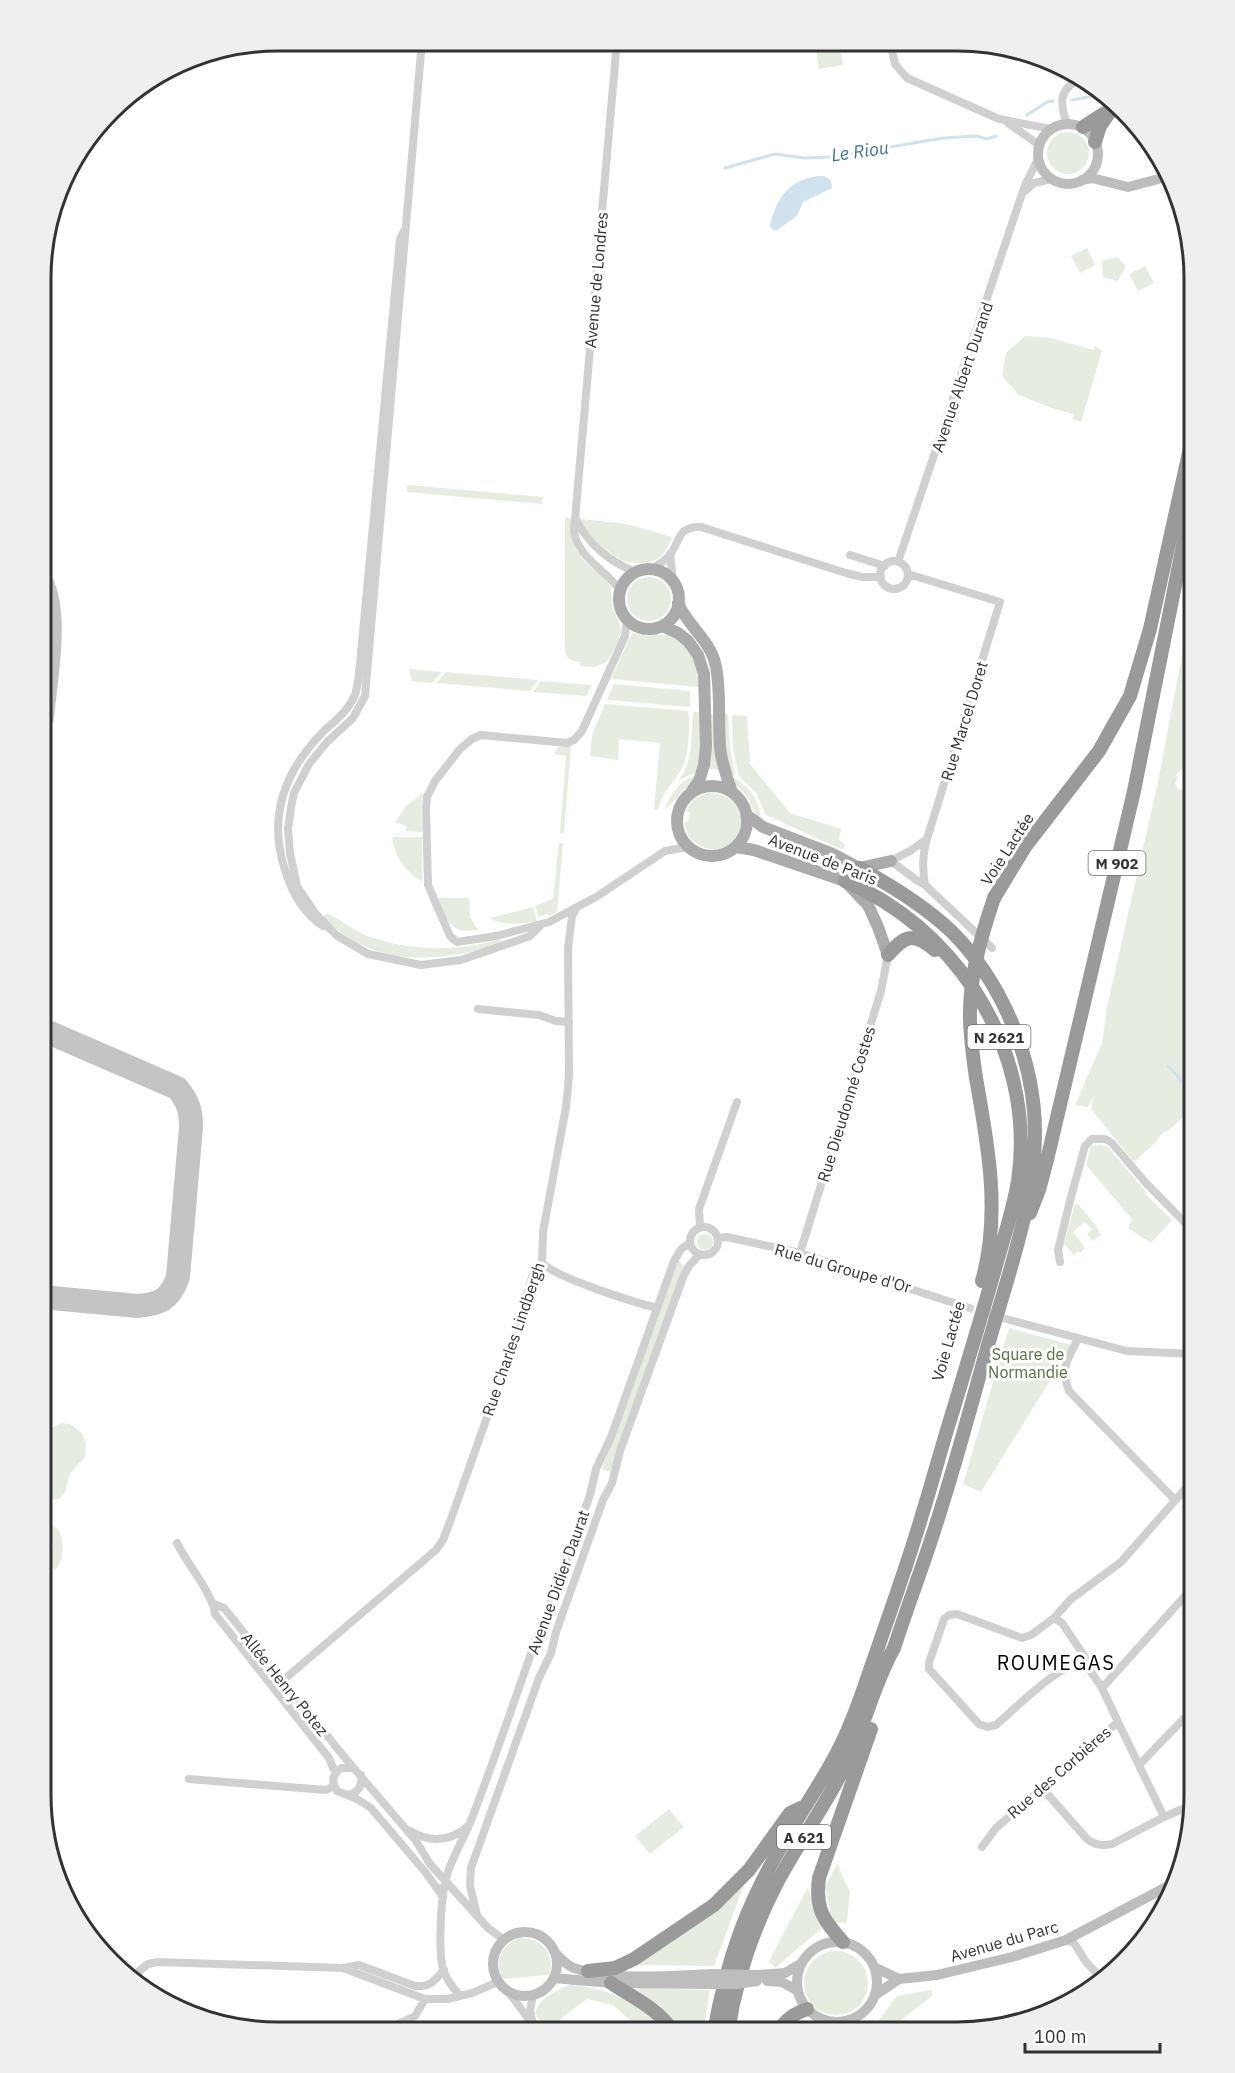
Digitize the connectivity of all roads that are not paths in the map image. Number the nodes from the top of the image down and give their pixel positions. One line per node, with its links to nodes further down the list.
1 (421, 51): 47 (street)
2 (616, 51): 21 (street, Avenue de Londres)
3 (892, 51): 7 (street)
4 (1073, 82): 8 (street)
5 (1112, 111): 9 (highway)
6 (1113, 112): 11 (highway)
7 (1006, 122): 10 (street); 12 (street)
8 (1067, 124): 9 (main road); 10 (main road)
9 (1083, 127): 11 (main road)
10 (1051, 129): 12 (main road)
11 (1095, 142): 14 (main road)
12 (1039, 145): 13 (main road)
13 (1038, 159): 16 (main road); 19 (street, Avenue Albert Durand)
14 (1097, 160): 17 (main road); 18 (main road)
15 (1162, 178): 18 (main road)
16 (1052, 179): 17 (main road); 19 (street)
17 (1082, 180): 18 (main road)
18 (1139, 184)
19 (1024, 192): 25 (street, Avenue Albert Durand)
20 (1184, 474): 68 (highway, Voie Lactée, bridge)
21 (576, 518): 28 (street); 32 (street, Avenue de Londres)
22 (1184, 540): 56 (highway, M 902)
23 (670, 554): 27 (street); 30 (street); 31 (street)
24 (850, 555): 26 (street)
25 (898, 562): 26 (street); 29 (street)
26 (885, 566): 30 (street)
27 (652, 569): 28 (main road); 31 (main road)
28 (635, 572): 32 (main road)
29 (908, 574): 30 (street); 39 (street, Rue Marcel Doret)
30 (881, 577)
31 (673, 581): 33 (main road)
32 (620, 590): 34 (main road)
33 (678, 603): 35 (main road); 37 (main road)
34 (627, 620): 35 (main road); 47 (street)
35 (662, 626): 36 (main road)
36 (692, 792): 37 (main road); 41 (main road)
37 (732, 792): 38 (main road)
38 (748, 816): 40 (main road); 43 (main road, Avenue de Paris / N 2621)
39 (927, 839): 42 (street); 45 (street, Rue Marcel Doret)
40 (736, 847): 41 (main road); 44 (main road, Avenue de Paris / N 2621)
41 (688, 848): 46 (street)
42 (891, 861): 43 (main road); 45 (street)
43 (859, 868): 56 (highway, Avenue de Paris / N 2621)
44 (845, 881): 49 (main road); 50 (highway, Avenue de Paris / N 2621)
45 (925, 885): 48 (street)
46 (576, 909): 47 (street); 52 (street, Rue Charles Lindbergh)
47 (540, 926)
48 (992, 948)
49 (888, 955): 50 (highway); 59 (street, Rue Dieudonné Costes)
50 (967, 978): 68 (highway, Avenue de Paris / N 2621)
51 (478, 1009): 52 (street)
52 (568, 1022): 62 (street, Rue Charles Lindbergh)
53 (737, 1102): 55 (street)
54 (1184, 1222): 61 (street)
55 (700, 1227): 57 (street); 58 (street)
56 (1021, 1230): 75 (highway, A 621)
57 (718, 1238): 59 (street, Rue du Groupe d'Or); 60 (street)
58 (690, 1243): 60 (street); 64 (street, Avenue Didier Daurat)
59 (800, 1252): 63 (street, Rue du Groupe d'Or)
60 (699, 1255): 99 (street, Avenue Didier Daurat)
61 (1060, 1262)
62 (542, 1263): 64 (street); 77 (street, Rue Charles Lindbergh)
63 (966, 1306)
64 (657, 1308): 93 (street, Avenue Didier Daurat)
65 (1010, 1320): 66 (street)
66 (1078, 1339): 67 (street); 70 (street)
67 (1184, 1354)
68 (950, 1418): 90 (highway, A 621)
69 (1184, 1490): 70 (street)
70 (1175, 1500): 74 (street)
71 (177, 1543): 73 (street, Allée Henry Potez)
72 (1184, 1597): 79 (street)
73 (214, 1604): 77 (street, Allée Henry Potez); 78 (street, Allée Henry Potez)
74 (1054, 1618): 76 (street, Rue des Corbières); 76 (street)
75 (894, 1648): 102 (highway); 130 (highway, A 621)
76 (1089, 1669): 79 (street, Rue des Corbières)
77 (283, 1681): 78 (street, Rue Charles Lindbergh); 83 (street, Allée Henry Potez)
78 (274, 1688): 84 (street, Allée Henry Potez)
79 (1102, 1688): 81 (street, Rue des Corbières)
80 (1184, 1718): 82 (street)
81 (1118, 1722): 82 (street); 88 (street, Rue des Corbières)
82 (1139, 1765): 92 (street)
83 (354, 1768): 84 (street); 85 (street)
84 (337, 1770): 87 (street)
85 (361, 1775): 89 (street); 94 (street)
86 (189, 1779): 87 (street)
87 (334, 1786): 89 (street)
88 (1042, 1788): 92 (street); 95 (street, Rue des Corbières)
89 (347, 1796): 98 (street)
90 (805, 1806): 108 (highway); 129 (highway, A 621)
91 (1184, 1808): 92 (street)
92 (1164, 1817)
93 (470, 1825): 94 (street); 96 (street, Avenue Didier Daurat)
94 (404, 1827): 96 (street)
95 (982, 1847)
96 (445, 1881): 98 (street, Avenue Didier Daurat); 99 (street)
97 (1164, 1888): 101 (main road, Avenue du Parc)
98 (443, 1896): 107 (street, Avenue Didier Daurat)
99 (477, 1915): 100 (street)
100 (504, 1940): 103 (main road); 115 (main road)
101 (1066, 1940): 110 (street); 114 (main road, Avenue du Parc)
102 (843, 1942): 104 (main road); 105 (main road)
103 (555, 1953): 108 (main road); 111 (main road)
104 (802, 1963): 112 (main road); 118 (main road)
105 (874, 1967): 114 (main road); 120 (main road)
106 (343, 1968): 107 (street); 109 (street); 122 (street)
107 (444, 1971): 121 (street)
108 (588, 1971): 113 (main road)
109 (137, 1973)
110 (1098, 1973)
111 (554, 1978): 116 (main road); 119 (main road)
112 (758, 1978): 113 (main road, bridge); 118 (main road)
113 (710, 1979): 116 (main road)
114 (899, 1979): 120 (main road, Avenue du Parc)
115 (498, 1982): 117 (main road); 121 (street)
116 (611, 1983): 128 (highway)
117 (508, 1991): 119 (main road); 126 (street)
118 (798, 1991): 123 (main road)
119 (533, 1995): 127 (street)
120 (875, 1995): 124 (main road)
121 (460, 1996): 122 (street)
122 (425, 1999): 125 (street)
123 (807, 2009): 124 (main road); 131 (highway)
124 (824, 2020)
125 (402, 2022)
126 (530, 2022)
127 (533, 2022)
128 (665, 2022)
129 (716, 2022)
130 (730, 2022)
131 (785, 2022)

